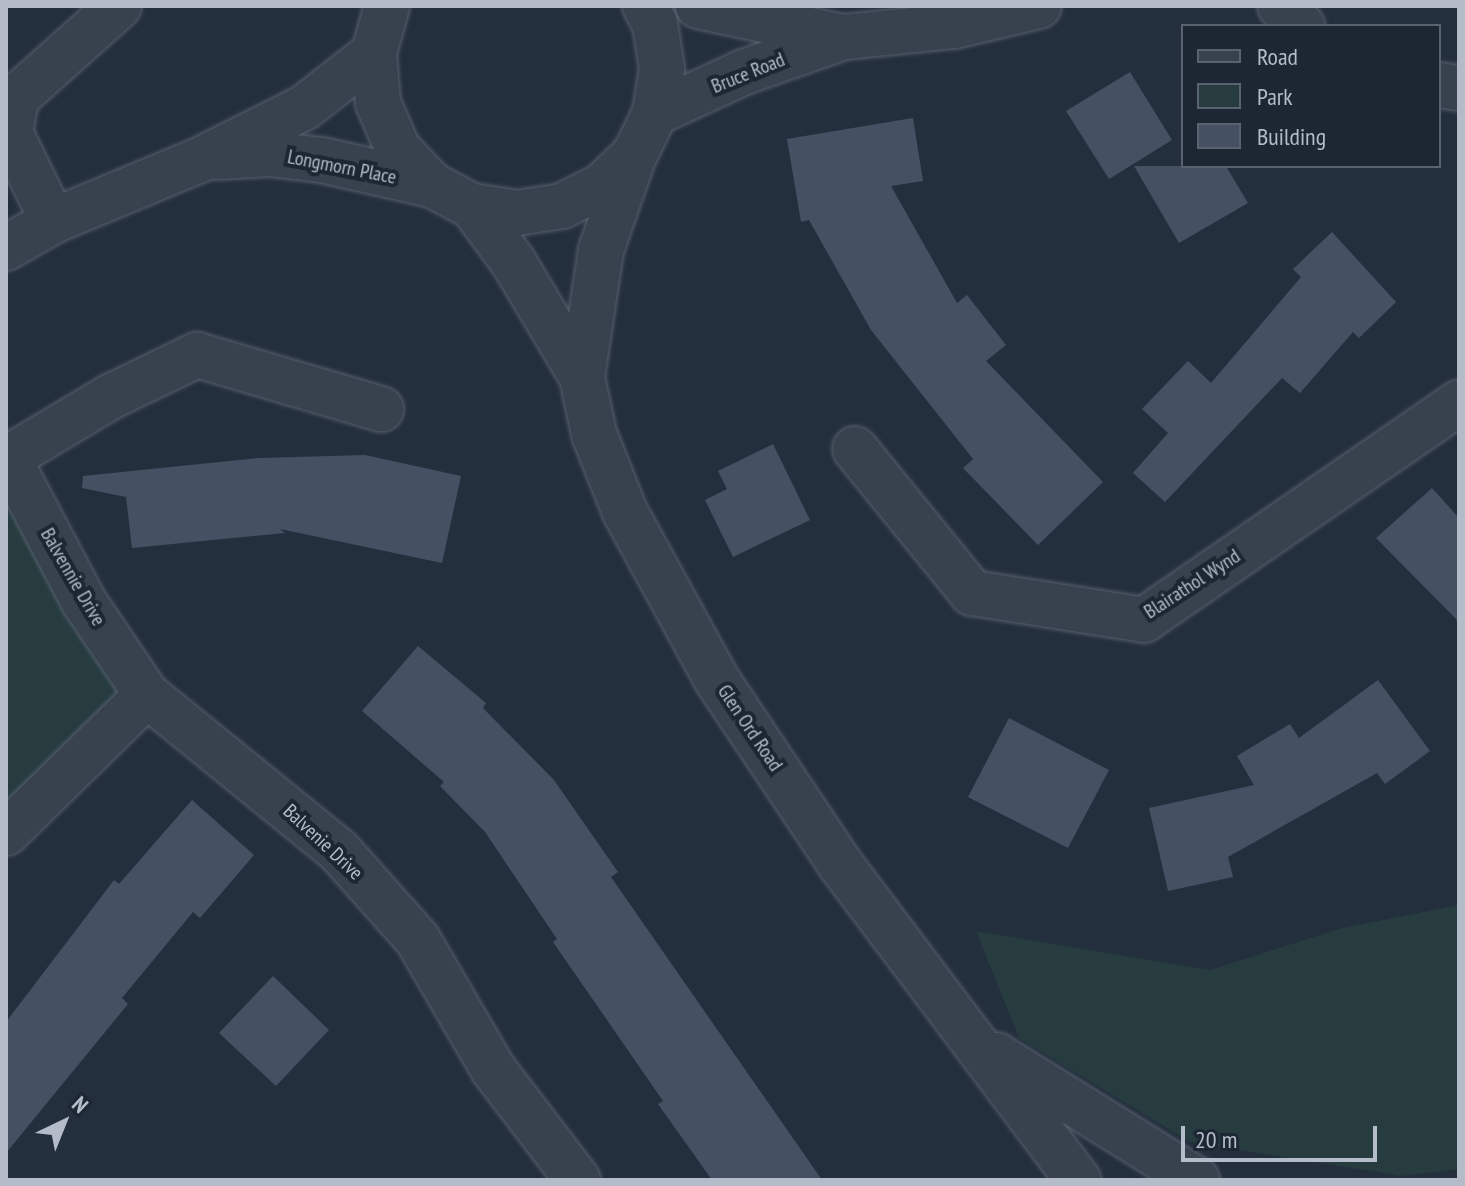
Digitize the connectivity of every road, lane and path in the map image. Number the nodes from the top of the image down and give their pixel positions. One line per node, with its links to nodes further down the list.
1 (119, 6): 15 (street)
2 (387, 6): 9 (street)
3 (645, 6): 10 (street)
4 (698, 6): 8 (street, Bruce Road)
5 (1039, 6): 8 (street, Bruce Road)
6 (1280, 6): 7 (street)
7 (1300, 24)
8 (844, 37): 10 (street, Bruce Road)
9 (374, 53): 12 (street, Longmorn Place); 13 (street)
10 (655, 113): 11 (street)
11 (635, 154): 14 (street); 17 (street, Glen Ord Road)
12 (204, 158): 13 (street, Longmorn Place); 15 (street, Longmorn Place)
13 (432, 185): 14 (street)
14 (472, 206): 17 (street, Glen Ord Road)
15 (53, 221): 16 (street, Longmorn Place)
16 (6, 248)
17 (582, 377): 24 (street, Glen Ord Road)
18 (1459, 403): 20 (street, Blairathol Wynd)
19 (381, 409): 21 (street)
20 (855, 449)
21 (7, 456): 22 (street, Balvennie Drive)
22 (147, 695): 23 (street); 25 (street, Balvenie Drive)
23 (6, 833)
24 (980, 1046): 26 (street, Glen Ord Road); 27 (street, Glen Ord Road)
25 (578, 1180)
26 (1078, 1180)
27 (1197, 1180)

